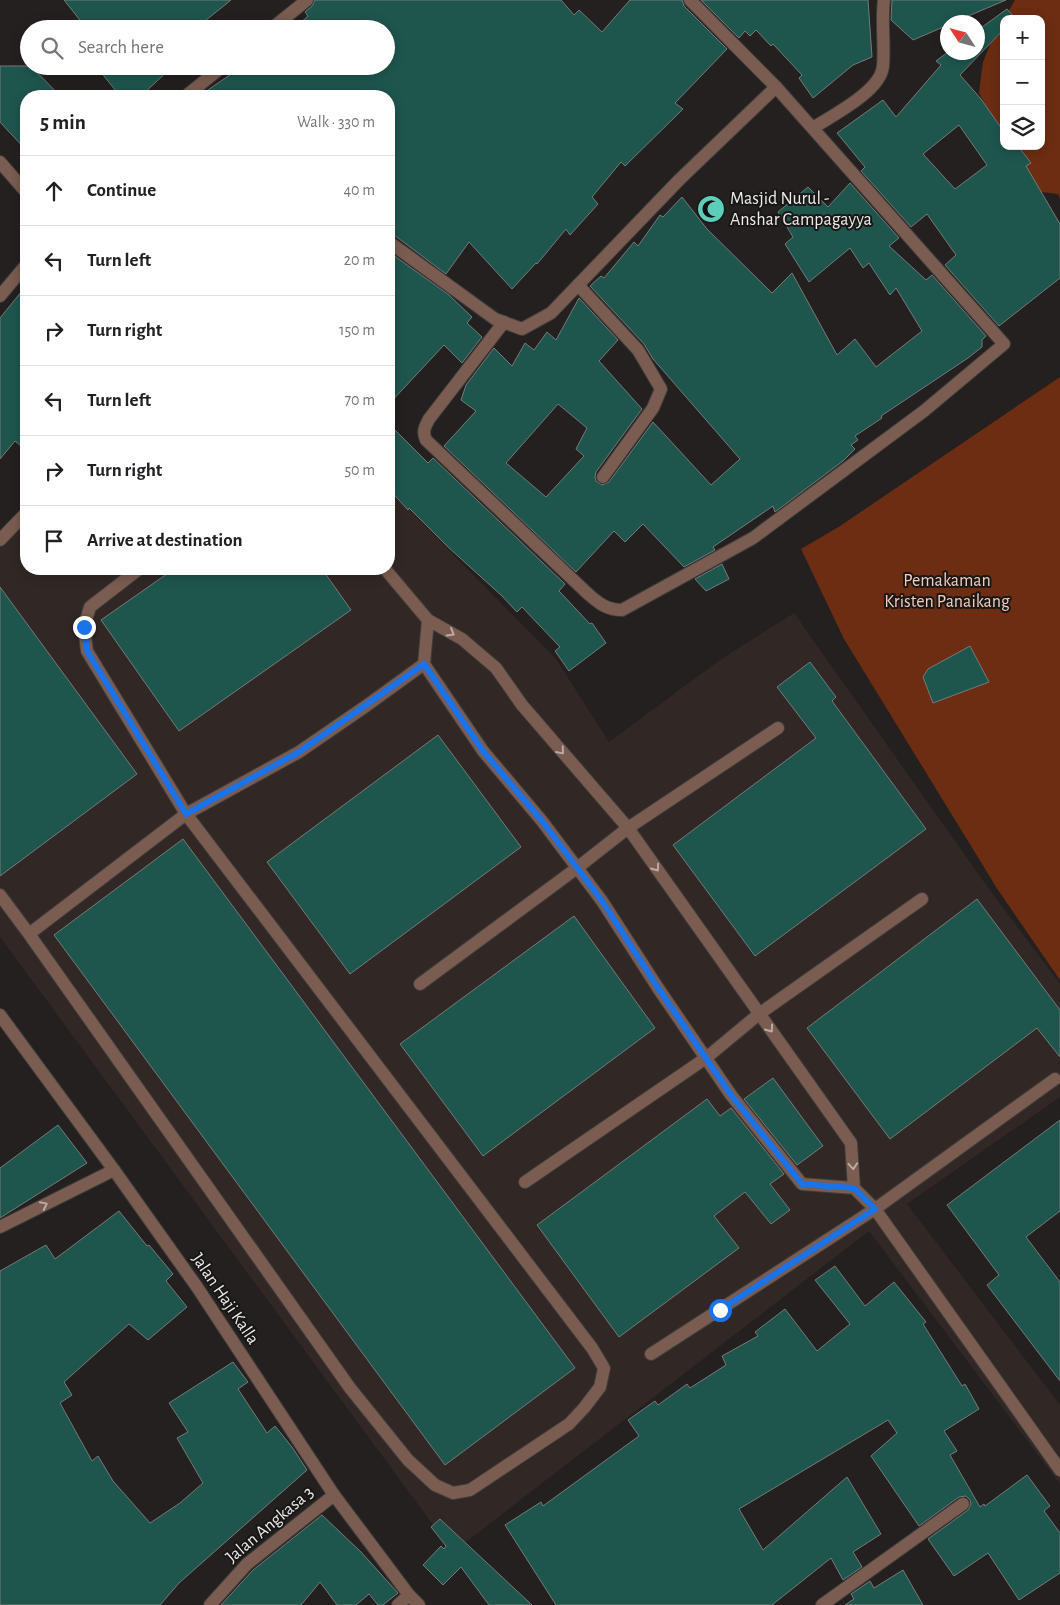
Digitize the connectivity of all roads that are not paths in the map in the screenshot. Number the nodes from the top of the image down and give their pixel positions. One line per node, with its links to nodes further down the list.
1 (307, 0): 4 (street)
2 (690, 0): 6 (street)
3 (884, 0): 8 (street)
4 (282, 20)
5 (213, 75): 7 (street)
6 (776, 87): 8 (street); 13 (street)
7 (197, 90)
8 (813, 128): 15 (street)
9 (0, 162): 10 (street)
10 (20, 185)
11 (395, 246): 15 (street)
12 (20, 272): 14 (street)
13 (578, 286): 15 (street); 16 (street)
14 (0, 296)
15 (504, 322)
16 (603, 477)
17 (20, 518): 18 (street)
18 (0, 540)
19 (132, 575): 24 (street)
20 (390, 575): 21 (street)
21 (428, 620): 22 (street); 25 (street, one-way to 25)
22 (424, 664): 24 (street); 26 (street)
23 (778, 728): 25 (street)
24 (186, 814): 29 (street); 29 (street)
25 (628, 828): 26 (street); 32 (street, one-way to 32)
26 (577, 868): 30 (street); 33 (street)
27 (0, 896): 29 (street)
28 (922, 899): 32 (street)
29 (29, 934)
30 (420, 984)
31 (0, 1014): 35 (street, Jalan Haji Kalla)
32 (759, 1014): 33 (street); 37 (street, one-way to 37)
33 (706, 1058): 36 (street); 37 (street)
34 (1055, 1079): 38 (street)
35 (114, 1170): 39 (street, one-way to 35); 42 (street, Jalan Haji Kalla)
36 (525, 1182)
37 (854, 1188): 38 (street)
38 (875, 1209): 40 (street); 41 (street)
39 (0, 1227)
40 (651, 1354)
41 (1060, 1470)
42 (334, 1496): 44 (street, Jalan Haji Kalla); 45 (street, Jalan Angkasa 3)
43 (963, 1504): 48 (street)
44 (410, 1595): 46 (street); 47 (street, Jalan Haji Kalla)
45 (210, 1605)
46 (398, 1605)
47 (419, 1605)
48 (822, 1605)

